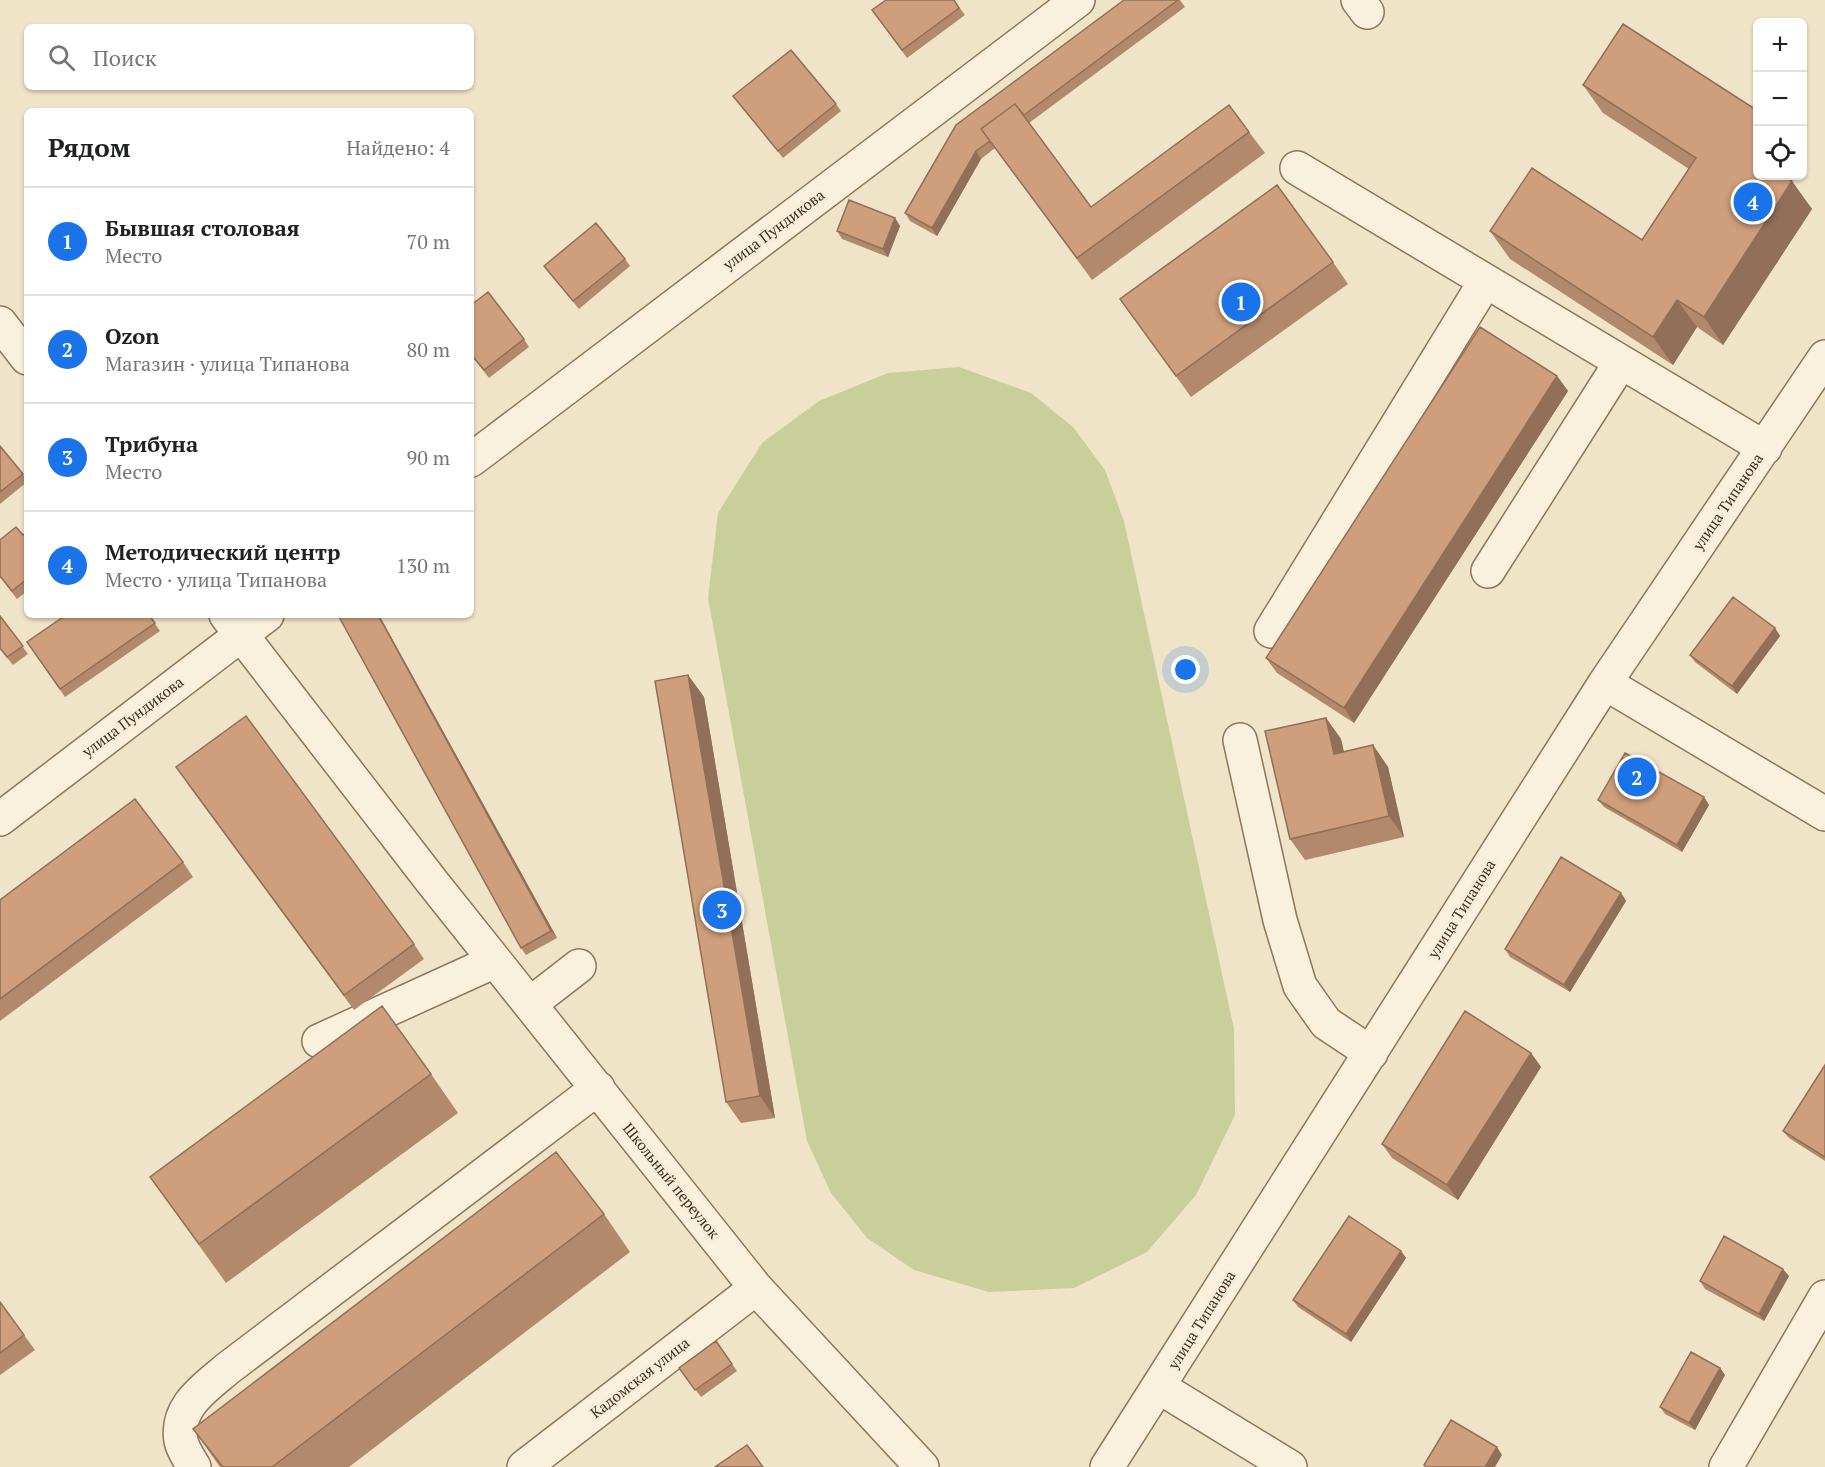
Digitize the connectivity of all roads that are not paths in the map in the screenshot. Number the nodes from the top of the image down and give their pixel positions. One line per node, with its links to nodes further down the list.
1 (1078, 0): 9 (street, улица Пундикова)
2 (1297, 168): 3 (street)
3 (1485, 282): 7 (street); 12 (street)
4 (0, 323): 5 (street)
5 (24, 354)
6 (1825, 357): 8 (street, улица Типанова)
7 (1621, 362): 8 (street); 10 (street)
8 (1765, 448): 13 (street, улица Типанова)
9 (474, 458)
10 (1488, 571)
11 (245, 621): 16 (street, улица Пундикова); 17 (street, Школьный переулок)
12 (1271, 630)
13 (1605, 683): 15 (street); 21 (street, улица Типанова)
14 (1240, 740): 21 (street)
15 (1825, 814)
16 (0, 819)
17 (495, 961): 19 (street, Школьный переулок); 20 (street)
18 (579, 966): 19 (street)
19 (530, 1004): 22 (street, Школьный переулок)
20 (319, 1041)
21 (1371, 1053): 25 (street, улица Типанова)
22 (597, 1089): 23 (street, Школьный переулок); 26 (street)
23 (756, 1288): 27 (street, Кадомская улица); 28 (street, Школьный переулок)
24 (1825, 1297): 31 (street)
25 (1159, 1387): 29 (street, улица Типанова); 30 (street)
26 (194, 1467)
27 (524, 1467)
28 (922, 1467)
29 (1107, 1467)
30 (1290, 1467)
31 (1726, 1467)

